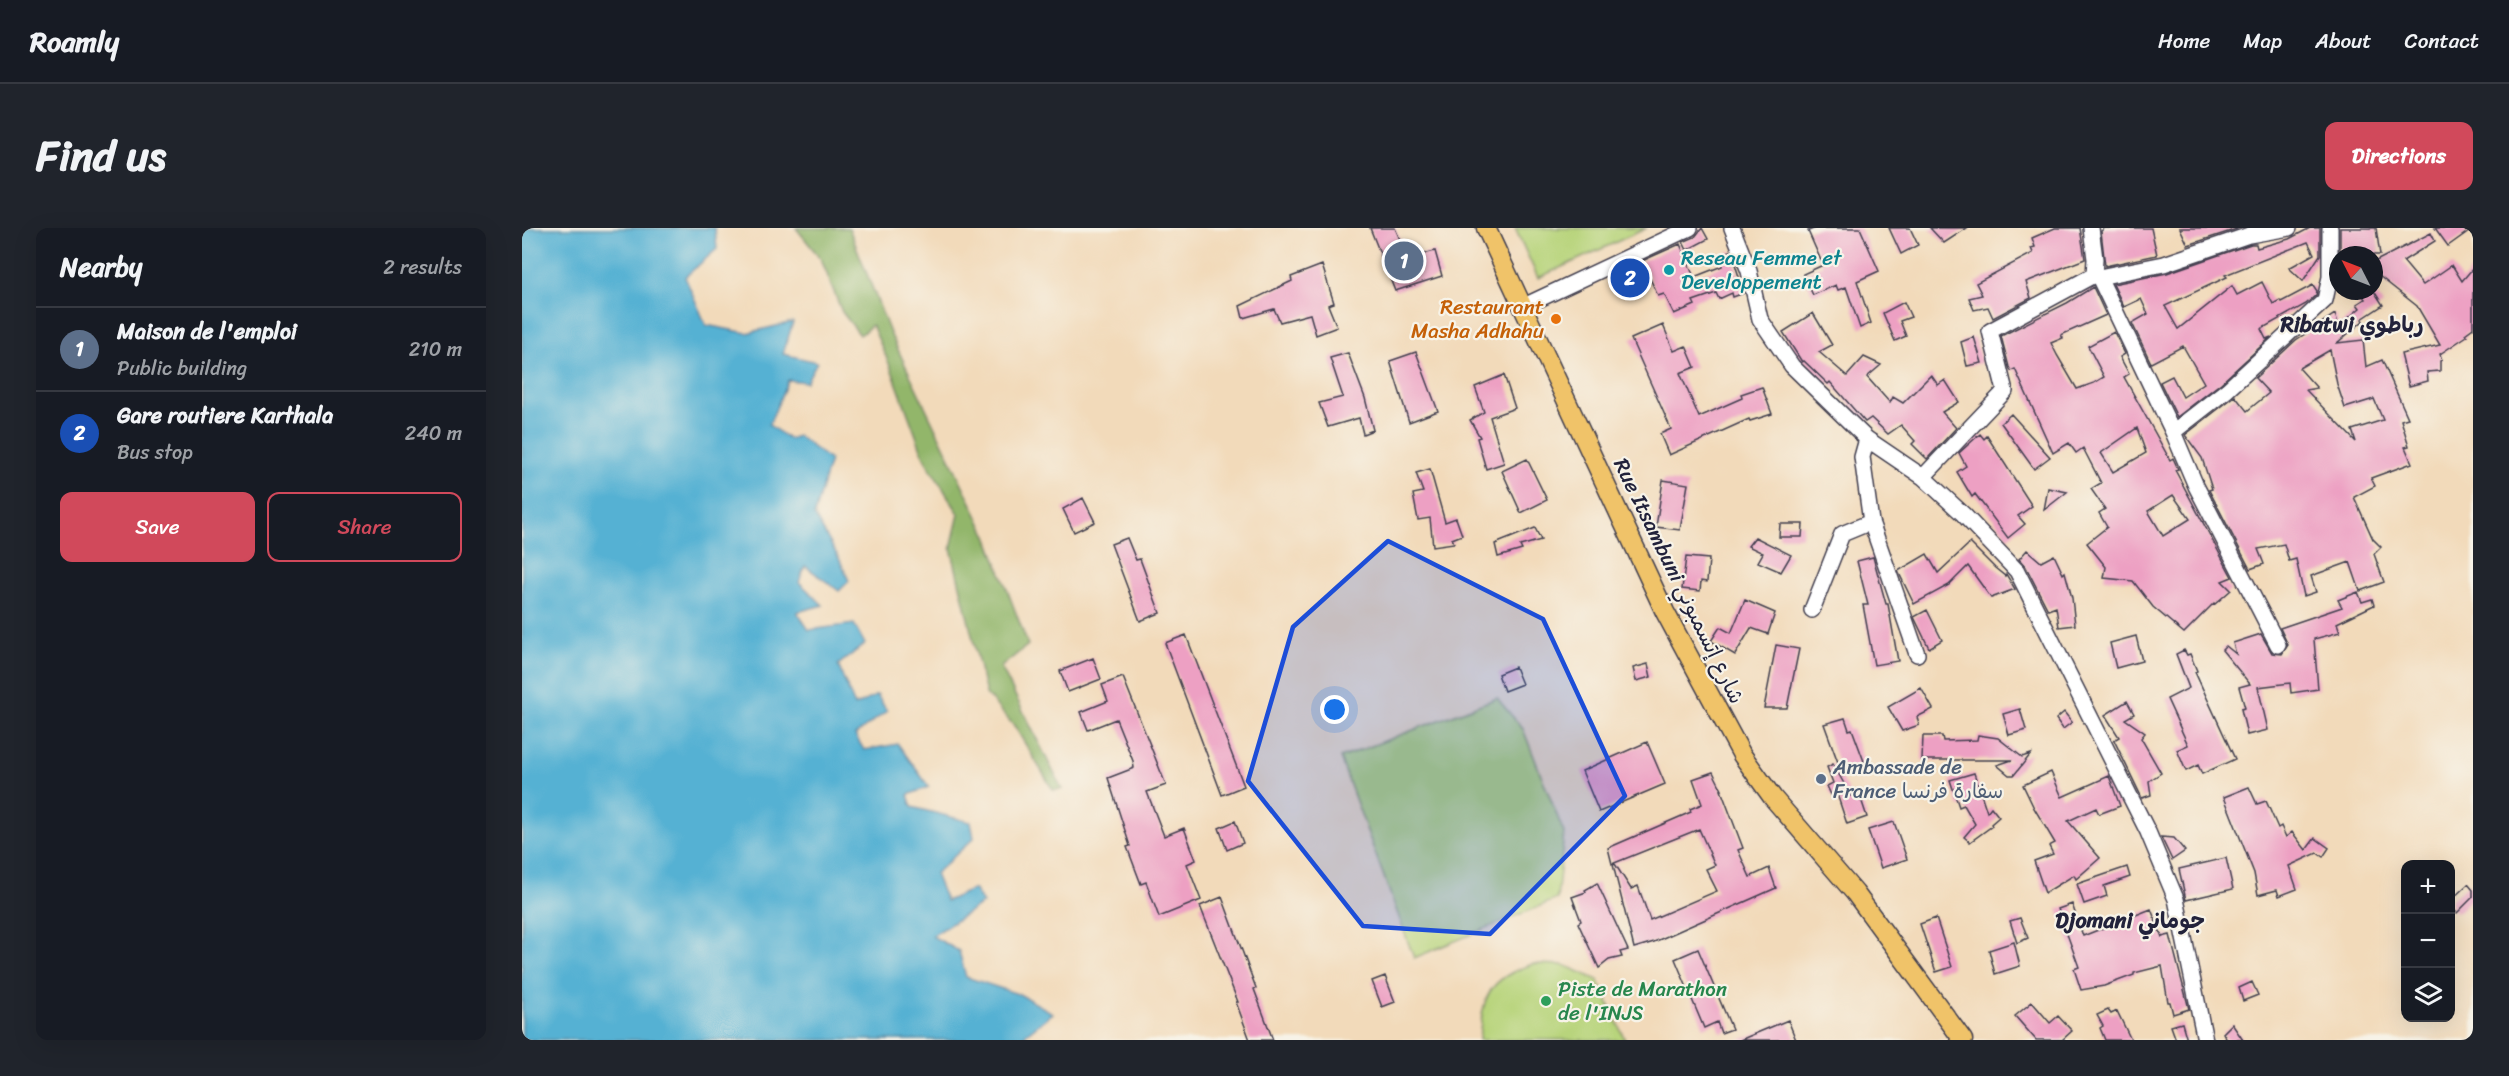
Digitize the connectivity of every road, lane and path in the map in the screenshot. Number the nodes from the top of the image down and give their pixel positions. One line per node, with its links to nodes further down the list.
1 (1486, 228): 8 (main road, Rue Itsambuni شارع إتسمبوني)
2 (1690, 228): 8 (street)
3 (1732, 228): 10 (street)
4 (2091, 228): 7 (street)
5 (2289, 228): 7 (street)
6 (2330, 228): 9 (street)
7 (2096, 276): 9 (street); 11 (street)
8 (1522, 307): 16 (main road, Rue Itsambuni شارع إتسمبوني)
9 (2173, 432): 14 (street)
10 (1867, 439): 11 (street); 12 (street)
11 (1923, 477): 17 (street)
12 (1871, 522): 13 (street); 15 (street)
13 (1812, 610)
14 (2278, 645)
15 (1917, 654)
16 (1963, 1040)
17 (2205, 1040)

